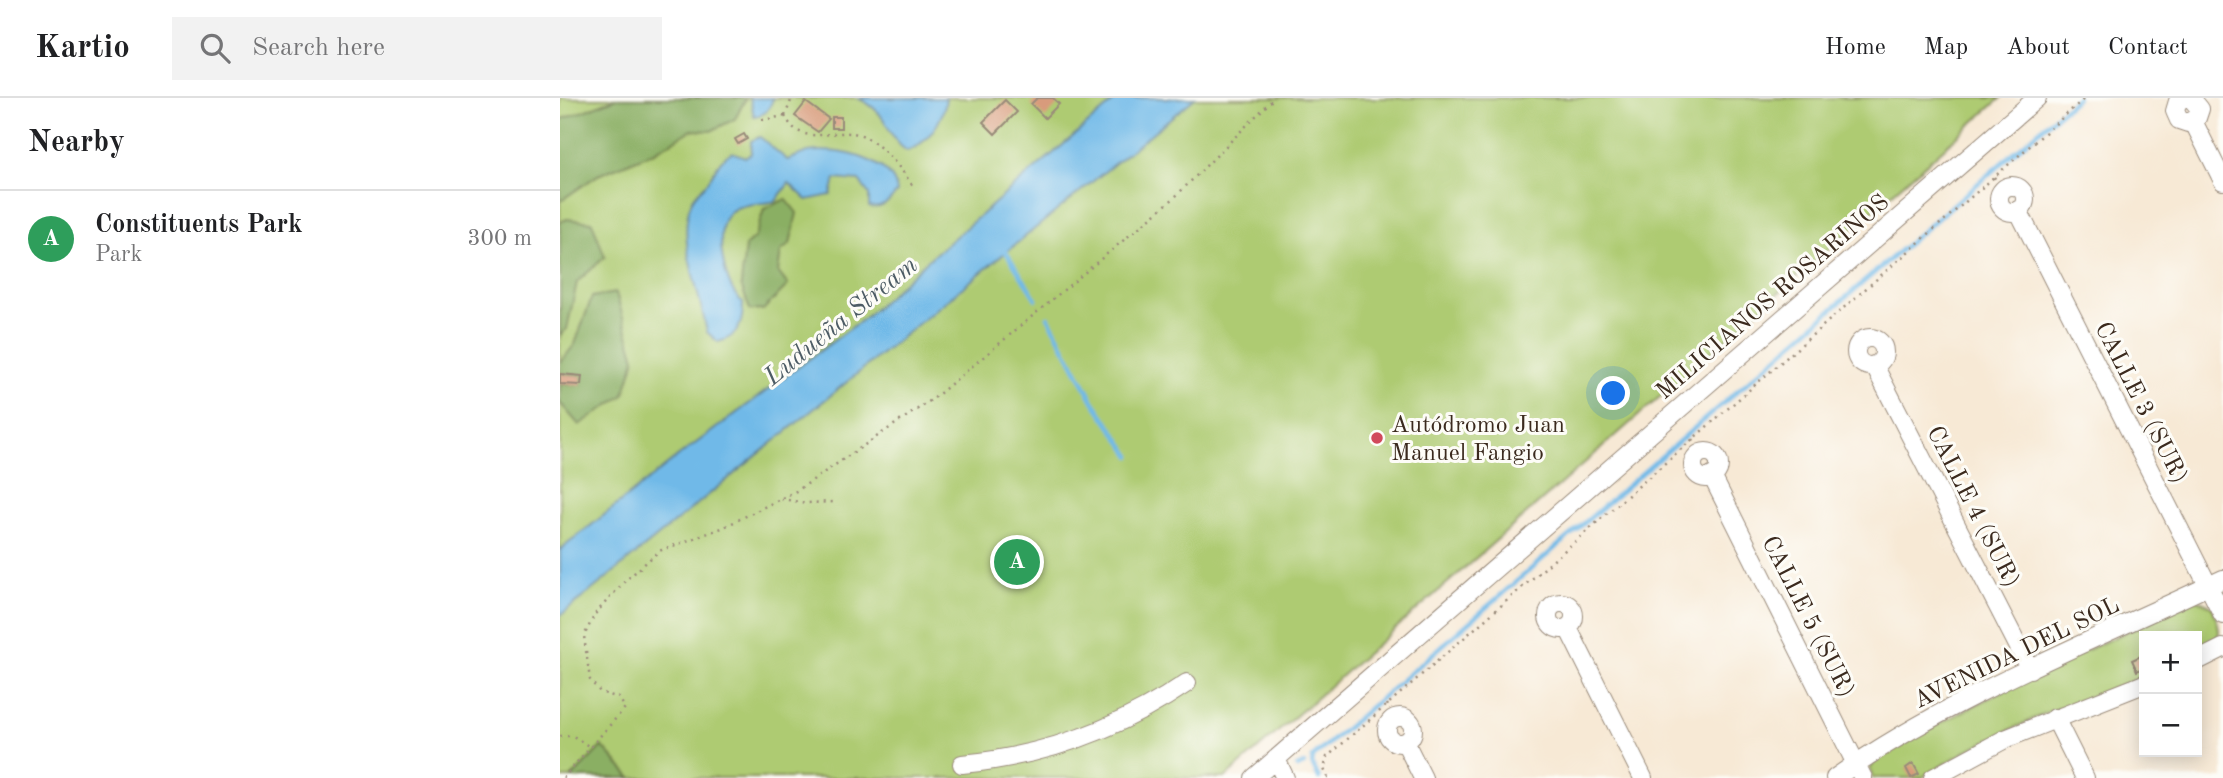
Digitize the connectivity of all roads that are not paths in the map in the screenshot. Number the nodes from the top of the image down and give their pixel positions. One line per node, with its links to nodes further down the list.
1 (2037, 98): 19 (street, MILICIANOS ROSARINOS)
2 (2184, 98): 4 (street)
3 (2191, 98): 4 (street)
4 (2193, 121): 5 (street)
5 (2223, 181)
6 (1999, 183): 9 (street, CALLE 3 (SUR))
7 (1874, 365): 14 (street, CALLE 4 (SUR))
8 (1696, 446): 21 (street, CALLE 5 (SUR))
9 (2216, 583): 10 (street, CALLE 3 (SUR)); 14 (street, AVENIDA DEL SOL)
10 (2223, 615)
11 (1568, 628): 25 (street)
12 (2223, 649): 13 (street)
13 (2202, 660)
14 (2030, 669): 21 (street, AVENIDA DEL SOL)
15 (1187, 683): 20 (street)
16 (2139, 686): 18 (street)
17 (1391, 711): 24 (street)
18 (2055, 718): 27 (street); 28 (street)
19 (1276, 759): 22 (street, MILICIANOS ROSARINOS); 23 (street)
20 (962, 764)
21 (1860, 771): 26 (street, AVENIDA DEL SOL)
22 (1254, 778)
23 (1285, 778)
24 (1423, 778)
25 (1643, 778)
26 (1835, 778)
27 (1933, 778)
28 (2085, 778)

